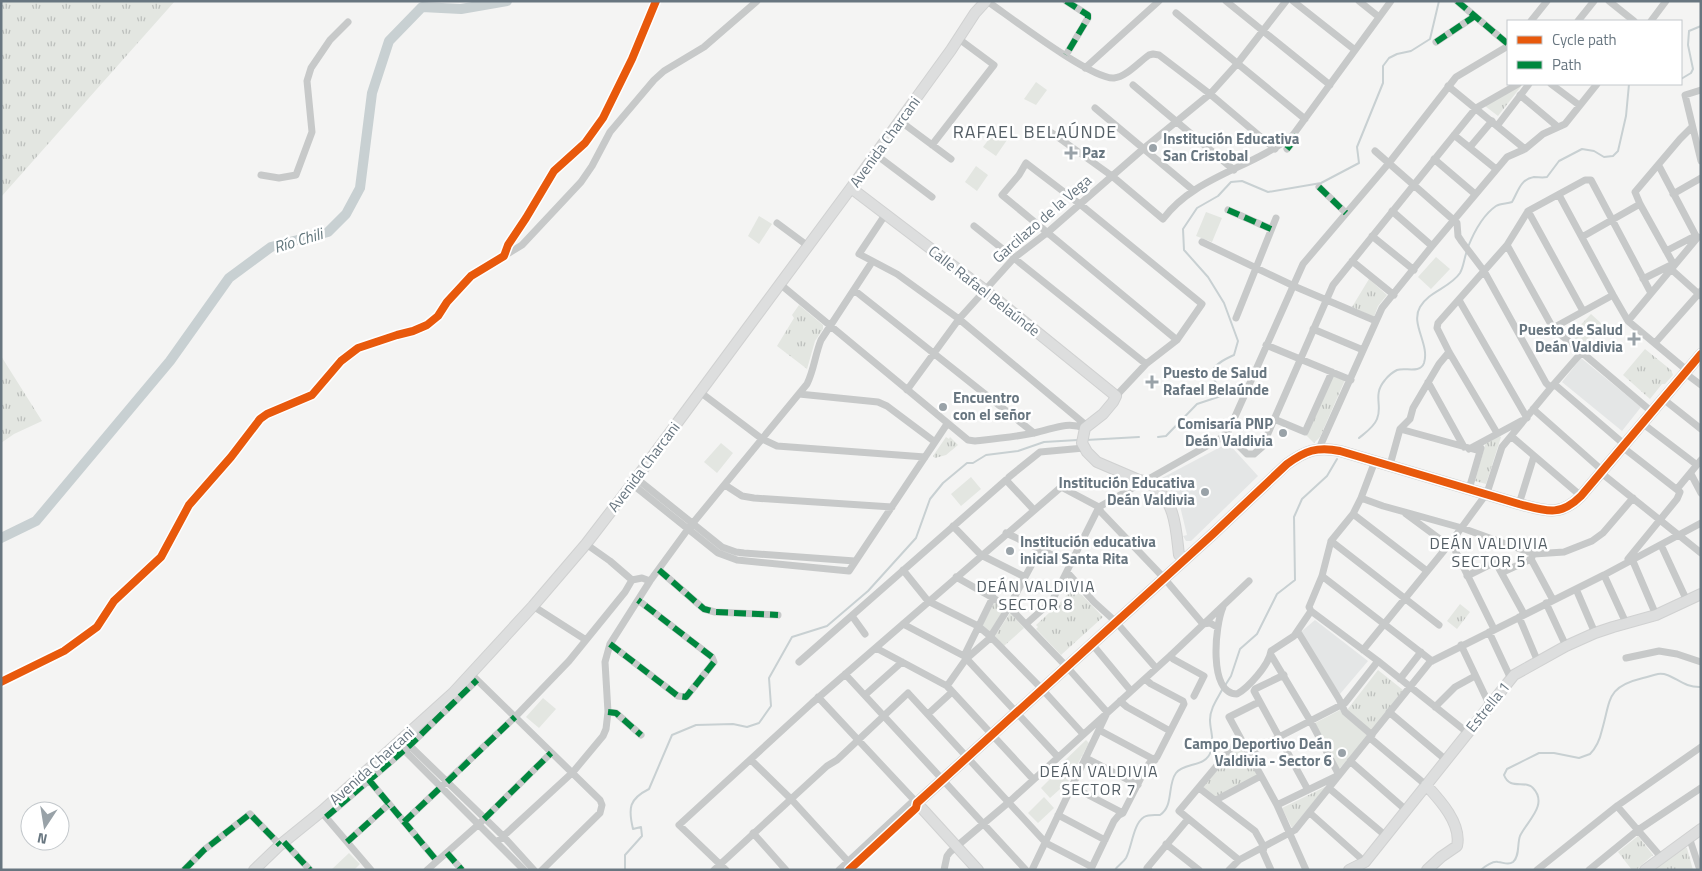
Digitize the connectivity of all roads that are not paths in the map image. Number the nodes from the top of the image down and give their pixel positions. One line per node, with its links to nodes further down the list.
1 (656, 1): 105 (street)
2 (757, 1): 105 (street)
3 (979, 1): 17 (street, Avenida Charcani)
4 (986, 1): 17 (street, Avenida Charcani); 32 (street)
5 (1066, 1): 32 (street)
6 (1159, 1): 34 (street)
7 (1226, 1): 26 (street)
8 (1286, 1): 26 (street, Garcilazo de la Vega)
9 (1293, 1): 31 (street)
10 (1359, 1): 20 (street)
11 (1391, 1): 20 (street)
12 (1457, 1): 19 (street)
13 (1546, 1): 21 (street)
14 (1594, 1): 22 (street)
15 (1609, 1): 23 (street)
16 (1666, 1): 24 (street)
17 (975, 13): 27 (street, Avenida Charcani)
18 (1176, 13): 33 (street)
19 (1475, 16): 28 (street); 29 (street)
20 (1379, 17): 31 (street)
21 (1532, 20)
22 (1581, 20)
23 (1633, 20)
24 (1652, 20)
25 (348, 22): 72 (street)
26 (1264, 30): 33 (street, Garcilazo de la Vega); 36 (street)
27 (959, 39): 49 (street, Avenida Charcani); 57 (street)
28 (1436, 42)
29 (1507, 43)
30 (1507, 45): 41 (street)
31 (1355, 50): 36 (street)
32 (1066, 55): 34 (street)
33 (1238, 64): 43 (street, Garcilazo de la Vega); 48 (street)
34 (1085, 68): 43 (street)
35 (1134, 85): 50 (street)
36 (1330, 85): 48 (street)
37 (1516, 85): 47 (street)
38 (1528, 85): 44 (street)
39 (1552, 85): 45 (street)
40 (1596, 85): 45 (street)
41 (1448, 86): 47 (street); 68 (street)
42 (1701, 90): 53 (street)
43 (1210, 94): 50 (street, Garcilazo de la Vega); 60 (street)
44 (1520, 95): 51 (street); 52 (street)
45 (1579, 105): 52 (street)
46 (1096, 108): 59 (street)
47 (1476, 108): 51 (street); 56 (street)
48 (1305, 119): 55 (street)
49 (900, 121): 57 (street); 64 (street, Avenida Charcani)
50 (1177, 121): 59 (street, Garcilazo de la Vega); 71 (street)
51 (1494, 123): 58 (street); 62 (street)
52 (1558, 127): 62 (street)
53 (1692, 127): 67 (street); 69 (street)
54 (1052, 133): 73 (street)
55 (1293, 135): 60 (street); 61 (street)
56 (1454, 135): 58 (street); 66 (street)
57 (932, 145): 65 (street)
58 (1470, 147): 70 (street)
59 (1143, 149): 73 (street, Garcilazo de la Vega); 78 (street)
60 (1275, 149): 71 (street)
61 (1287, 149)
62 (1525, 149): 70 (street)
63 (1375, 151): 68 (street)
64 (875, 154): 77 (street, Avenida Charcani); 82 (street)
65 (951, 158)
66 (1434, 159): 75 (street); 79 (street)
67 (1701, 161)
68 (1389, 163): 75 (street); 88 (street)
69 (1659, 166): 80 (street); 83 (street)
70 (1496, 169): 79 (street)
71 (1234, 170): 78 (street)
72 (261, 175)
73 (1112, 176): 78 (street); 84 (street, Garcilazo de la Vega)
74 (1701, 178): 80 (street)
75 (1414, 186): 86 (street); 91 (street)
76 (1319, 187): 88 (street)
77 (851, 188): 89 (street, Calle Rafael Belaúnde); 102 (street, Avenida Charcani)
78 (1193, 190)
79 (1475, 194): 91 (street)
80 (1673, 194): 99 (street)
81 (1559, 195): 87 (street); 92 (street); 98 (street)
82 (932, 197)
83 (1640, 204): 92 (street); 104 (street)
84 (1081, 205): 96 (street, Garcilazo de la Vega); 96 (street); 132 (street)
85 (1228, 210): 95 (street)
86 (1392, 211): 97 (street); 103 (street)
87 (1528, 211): 101 (street); 124 (street)
88 (1346, 213): 115 (street)
89 (885, 215): 108 (street); 117 (street, Calle Rafael Belaúnde)
90 (1276, 218): 95 (street)
91 (1454, 220): 103 (street); 112 (street)
92 (1612, 220): 98 (street); 113 (street)
93 (777, 223): 102 (street)
94 (974, 226): 106 (street)
95 (1271, 229): 109 (street)
96 (1048, 232): 106 (street, Garcilazo de la Vega); 132 (street)
97 (1372, 236): 107 (street); 111 (street)
98 (1582, 236): 121 (street)
99 (1699, 237): 104 (street); 110 (street)
100 (1202, 242): 109 (street)
101 (1507, 244): 112 (street); 130 (street)
102 (808, 246): 114 (street, Avenida Charcani)
103 (1432, 246): 111 (street)
104 (1666, 251): 110 (street)
105 (504, 256): 288 (street)
106 (1014, 258): 117 (street, Garcilazo de la Vega); 141 (street)
107 (1352, 261): 119 (street); 122 (street)
108 (872, 262): 116 (street); 126 (street)
109 (1256, 268): 115 (street); 125 (street)
110 (1673, 268): 113 (street); 118 (street); 120 (street)
111 (1414, 270): 119 (street)
112 (1484, 271): 123 (street); 147 (street)
113 (1643, 279): 118 (street)
114 (780, 284): 129 (street); 149 (street, Avenida Charcani)
115 (1293, 284): 122 (street); 134 (street)
116 (854, 290): 129 (street); 138 (street)
117 (985, 290): 126 (street, Garcilazo de la Vega); 151 (street, Calle Rafael Belaúnde)
118 (1651, 293): 128 (street)
119 (1394, 294): 127 (street)
120 (1700, 294): 133 (street)
121 (1612, 295): 124 (street); 128 (street)
122 (1326, 300): 127 (street); 131 (street)
123 (1459, 300): 136 (street); 155 (street)
124 (1583, 311): 130 (street)
125 (1236, 318)
126 (959, 319): 138 (street, Garcilazo de la Vega); 164 (street)
127 (1376, 320): 135 (street)
128 (1628, 321): 133 (street)
129 (830, 325): 148 (street); 150 (street)
130 (1553, 328): 137 (street)
131 (1313, 329): 135 (street); 140 (street)
132 (1177, 340): 141 (street)
133 (1655, 344): 143 (street)
134 (1266, 345): 140 (street); 161 (street)
135 (1363, 350): 144 (street)
136 (1449, 352): 145 (street); 162 (street)
137 (1582, 352): 147 (street); 154 (street)
138 (933, 353): 148 (street, Garcilazo de la Vega); 163 (street)
139 (1701, 354): 143 (street)
140 (1300, 360): 142 (street); 156 (street)
141 (1146, 364): 151 (street)
142 (1332, 372): 144 (street); 156 (street)
143 (1685, 373): 146 (street); 152 (street)
144 (1351, 380): 171 (street)
145 (1428, 382): 159 (street); 170 (street)
146 (1701, 385)
147 (1552, 386): 153 (street); 169 (street)
148 (907, 390): 158 (street)
149 (700, 392): 166 (street); 181 (street, Avenida Charcani)
150 (799, 394): 166 (street); 168 (street)
151 (1116, 396): 164 (street)
152 (1662, 398): 154 (street); 160 (street)
153 (1533, 410): 155 (street); 178 (street)
154 (1652, 412): 157 (street)
155 (1526, 418): 162 (street); 165 (street)
156 (1274, 419): 161 (street)
157 (1642, 423): 169 (street); 176 (street)
158 (947, 424): 163 (street); 168 (street)
159 (1400, 429): 170 (street); 177 (street)
160 (1701, 429)
161 (1226, 433): 182 (street)
162 (1497, 433): 167 (street)
163 (1034, 434): 164 (street)
164 (1084, 436): 180 (street); 182 (street)
165 (1511, 436): 173 (street); 186 (street)
166 (762, 439): 174 (street); 183 (street)
167 (1484, 441): 170 (street); 172 (street)
168 (935, 442): 174 (street)
169 (1625, 445): 178 (street); 185 (street)
170 (1467, 448): 172 (street)
171 (1321, 449): 175 (street); 210 (street)
172 (1480, 451): 184 (street)
173 (1534, 456): 188 (street); 191 (street)
174 (925, 457): 192 (street)
175 (1375, 461): 177 (street); 189 (street)
176 (1699, 463): 179 (street)
177 (1390, 465): 184 (street)
178 (1603, 471): 188 (street); 190 (street)
179 (1691, 474): 185 (street); 187 (street)
180 (1009, 477)
181 (634, 481): 198 (street); 202 (street); 206 (street, Avenida Charcani)
182 (1145, 481): 193 (street); 210 (street)
183 (726, 485): 192 (street); 198 (street)
184 (1469, 489): 186 (street)
185 (1677, 490): 197 (street)
186 (1486, 493): 191 (street); 201 (street)
187 (1701, 493)
188 (1581, 496): 191 (street)
189 (1361, 498): 195 (street); 196 (street)
190 (1633, 498): 197 (street); 213 (street)
191 (1519, 504)
192 (892, 507): 215 (street)
193 (1099, 507): 194 (street); 216 (street); 222 (street)
194 (1034, 510): 200 (street); 203 (street)
195 (1403, 511): 201 (street); 207 (street)
196 (1353, 514): 205 (street); 219 (street)
197 (1659, 520): 204 (street); 214 (street)
198 (694, 523): 202 (street); 215 (street)
199 (1701, 523): 204 (street)
200 (953, 526): 212 (street); 218 (street)
201 (1462, 528): 207 (street); 213 (street)
202 (688, 529): 215 (street); 217 (street)
203 (1006, 533): 209 (street); 212 (street)
204 (1679, 536): 208 (street); 211 (street)
205 (1331, 541): 224 (street); 234 (street)
206 (586, 544): 228 (street); 240 (street, Avenida Charcani)
207 (1450, 544): 219 (street); 225 (street)
208 (1661, 545): 214 (street); 238 (street)
209 (1040, 549): 216 (street); 227 (street)
210 (1184, 553): 222 (street)
211 (1701, 554)
212 (981, 556): 226 (street); 227 (street)
213 (1532, 557): 221 (street); 237 (street)
214 (1629, 560): 223 (street); 246 (street)
215 (855, 561)
216 (1071, 564): 220 (street)
217 (659, 570): 229 (street); 243 (street)
218 (903, 570): 236 (street); 244 (street)
219 (1427, 571): 234 (street)
220 (1067, 572): 247 (street); 250 (street)
221 (1503, 572): 225 (street); 245 (street)
222 (1167, 574): 247 (street); 251 (street)
223 (1604, 575): 231 (street); 248 (street)
224 (1322, 576): 242 (street); 252 (street)
225 (1467, 576): 256 (street)
226 (956, 577): 233 (street); 236 (street)
227 (1024, 577): 241 (street)
228 (632, 580): 229 (street); 261 (street)
229 (650, 581): 235 (street)
230 (1249, 581): 239 (street)
231 (1576, 588): 237 (street); 258 (street)
232 (1701, 594): 238 (street, Estrella 1)
233 (993, 597): 241 (street); 254 (street)
234 (1406, 597): 252 (street); 253 (street)
235 (638, 600): 262 (street); 262 (street)
236 (928, 601): 249 (street); 254 (street)
237 (1550, 601): 245 (street); 265 (street)
238 (1687, 601): 246 (street, Estrella 1)
239 (1226, 602): 251 (street); 255 (street)
240 (533, 606): 261 (street); 284 (street, Avenida Charcani)
241 (1009, 607): 250 (street); 260 (street)
242 (1311, 611): 257 (street); 267 (street)
243 (778, 616)
244 (852, 616): 259 (street); 275 (street)
245 (1521, 616): 256 (street); 277 (street)
246 (1656, 616): 248 (street, Estrella 1)
247 (1116, 622): 263 (street); 280 (street)
248 (1626, 623): 258 (street, Estrella 1)
249 (903, 624): 266 (street); 271 (street)
250 (1026, 624): 279 (street)
251 (1203, 624): 255 (street); 269 (street)
252 (1384, 624): 267 (street); 268 (street)
253 (1439, 625)
254 (978, 626): 260 (street); 271 (street)
255 (1217, 627): 270 (street)
256 (1492, 631): 264 (street); 287 (street)
257 (1298, 632): 270 (street); 298 (street)
258 (1595, 633): 265 (street, Estrella 1)
259 (866, 634)
260 (990, 636): 271 (street); 291 (street)
261 (586, 640): 307 (street)
262 (610, 644): 301 (street)
263 (1092, 644): 279 (street); 292 (street)
264 (1461, 645): 274 (street); 283 (street)
265 (1566, 646): 277 (street, Estrella 1)
266 (876, 648): 276 (street); 281 (street)
267 (1363, 650): 273 (street)
268 (1421, 652): 274 (street); 286 (street)
269 (1171, 655): 280 (street); 294 (street)
270 (1271, 655): 282 (street)
271 (965, 657): 290 (street); 302 (street)
272 (1626, 658): 278 (street)
273 (1378, 661): 286 (street); 298 (street)
274 (1432, 661): 289 (street)
275 (799, 662)
276 (902, 662): 290 (street); 293 (street)
277 (1538, 662): 287 (street, Estrella 1)
278 (1701, 662)
279 (1067, 667): 291 (street); 303 (street)
280 (1156, 668): 285 (street)
281 (846, 674): 293 (street); 295 (street)
282 (1284, 675): 297 (street); 308 (street)
283 (1475, 676): 299 (street); 300 (street)
284 (474, 677): 307 (street); 319 (street, Avenida Charcani)
285 (1145, 679): 292 (street); 310 (street)
286 (1400, 679): 289 (street)
287 (1511, 679): 299 (street, Estrella 1)
288 (1, 682)
289 (1410, 686): 300 (street); 304 (street)
290 (949, 689): 305 (street); 312 (street)
291 (1042, 689): 302 (street); 313 (street)
292 (1131, 691): 296 (street)
293 (865, 694): 306 (street)
294 (1194, 696)
295 (818, 697): 318 (street); 326 (street)
296 (1120, 701): 303 (street); 310 (street)
297 (1260, 702): 316 (street); 317 (street)
298 (1341, 706): 308 (street); 315 (street)
299 (1490, 706): 311 (street, Estrella 1)
300 (1435, 708): 311 (street)
301 (608, 712): 314 (street); 330 (street)
302 (1018, 712): 312 (street); 324 (street)
303 (1107, 712): 309 (street); 313 (street)
304 (1390, 712): 315 (street); 328 (street)
305 (928, 714): 306 (street); 323 (street)
306 (884, 715): 318 (street); 335 (street)
307 (515, 717): 321 (street); 336 (street)
308 (1311, 722): 316 (street); 331 (street)
309 (1099, 730): 325 (street); 327 (street)
310 (1170, 731): 327 (street)
311 (1468, 733): 328 (street, Estrella 1)
312 (993, 734): 323 (street); 333 (street)
313 (1083, 734): 324 (street)
314 (641, 735)
315 (1371, 736): 329 (street); 338 (street)
316 (1280, 737): 322 (street); 343 (street)
317 (1240, 738): 322 (street); 340 (street)
318 (858, 739): 344 (street); 347 (street)
319 (403, 745): 334 (street); 336 (street); 354 (street, Avenida Charcani)
320 (1701, 747): 350 (street)
321 (551, 753): 330 (street); 357 (street)
322 (1248, 753): 332 (street)
323 (968, 756): 335 (street); 346 (street)
324 (1058, 757): 333 (street)
325 (1086, 758): 337 (street); 339 (street)
326 (751, 760): 344 (street); 379 (street)
327 (1155, 760): 337 (street)
328 (1446, 760): 338 (street, Estrella 1)
329 (1350, 761): 331 (street); 351 (street)
330 (573, 772): 364 (street); 391 (street)
331 (1339, 775): 342 (street); 343 (street)
332 (1261, 776): 345 (street); 349 (street)
333 (1033, 779): 346 (street)
334 (369, 780): 348 (street); 354 (street)
335 (944, 780): 347 (street); 359 (street)
336 (444, 784): 357 (street); 358 (street)
337 (1138, 785): 352 (street)
338 (1426, 785): 351 (street, Estrella 1); 405 (street)
339 (1071, 786): 352 (street); 355 (street)
340 (1199, 788): 345 (street); 356 (street)
341 (1701, 788): 361 (street)
342 (1330, 789): 353 (street); 365 (street)
343 (1308, 790): 349 (street)
344 (791, 799): 362 (street); 381 (street)
345 (1216, 800): 374 (street)
346 (1010, 802): 359 (street); 370 (street)
347 (917, 803): 373 (street); 381 (street)
348 (388, 805): 358 (street); 368 (street)
349 (1277, 805): 363 (street)
350 (1616, 806): 361 (street); 406 (street)
351 (1406, 810): 365 (street, Estrella 1)
352 (1123, 813): 367 (street)
353 (1310, 813): 363 (street); 378 (street)
354 (323, 814): 368 (street); 371 (street, Avenida Charcani)
355 (1058, 815): 367 (street); 370 (street)
356 (1188, 819): 372 (street); 380 (street)
357 (481, 821): 364 (street); 369 (street); 375 (street)
358 (404, 822): 377 (street)
359 (984, 824): 373 (street); 398 (street)
360 (1701, 829): 366 (street)
361 (1638, 830): 376 (street); 407 (street)
362 (753, 833): 379 (street); 394 (street)
363 (1291, 834): 374 (street); 403 (street)
364 (503, 836): 369 (street); 390 (street)
365 (1386, 836): 378 (street, Estrella 1)
366 (1689, 837): 376 (street); 409 (street)
367 (1105, 840): 383 (street)
368 (348, 842): 382 (street)
369 (496, 842): 389 (street)
370 (1046, 842): 383 (street); 399 (street)
371 (282, 844): 384 (street); 385 (street, Avenida Charcani); 386 (street)
372 (1166, 844): 400 (street); 401 (street)
373 (958, 847): 396 (street); 397 (street)
374 (1264, 847): 380 (street); 402 (street)
375 (447, 853): 377 (street); 388 (street)
376 (1661, 857): 408 (street)
377 (437, 861): 387 (street)
378 (1365, 862): 404 (street, Estrella 1)
379 (720, 864): 392 (street); 393 (street)
380 (1234, 866)
381 (852, 867): 395 (street)
382 (366, 868)
383 (1091, 868)
384 (184, 870)
385 (254, 870)
386 (310, 870)
387 (427, 870)
388 (462, 870)
389 (524, 870)
390 (534, 870)
391 (542, 870)
392 (714, 870)
393 (726, 870)
394 (786, 870)
395 (839, 870)
396 (944, 870)
397 (978, 870)
398 (1026, 870)
399 (1032, 870)
400 (1149, 870)
401 (1199, 870)
402 (1271, 870)
403 (1306, 870)
404 (1349, 870)
405 (1427, 870)
406 (1537, 870)
407 (1589, 870)
408 (1645, 870)
409 (1700, 870)

